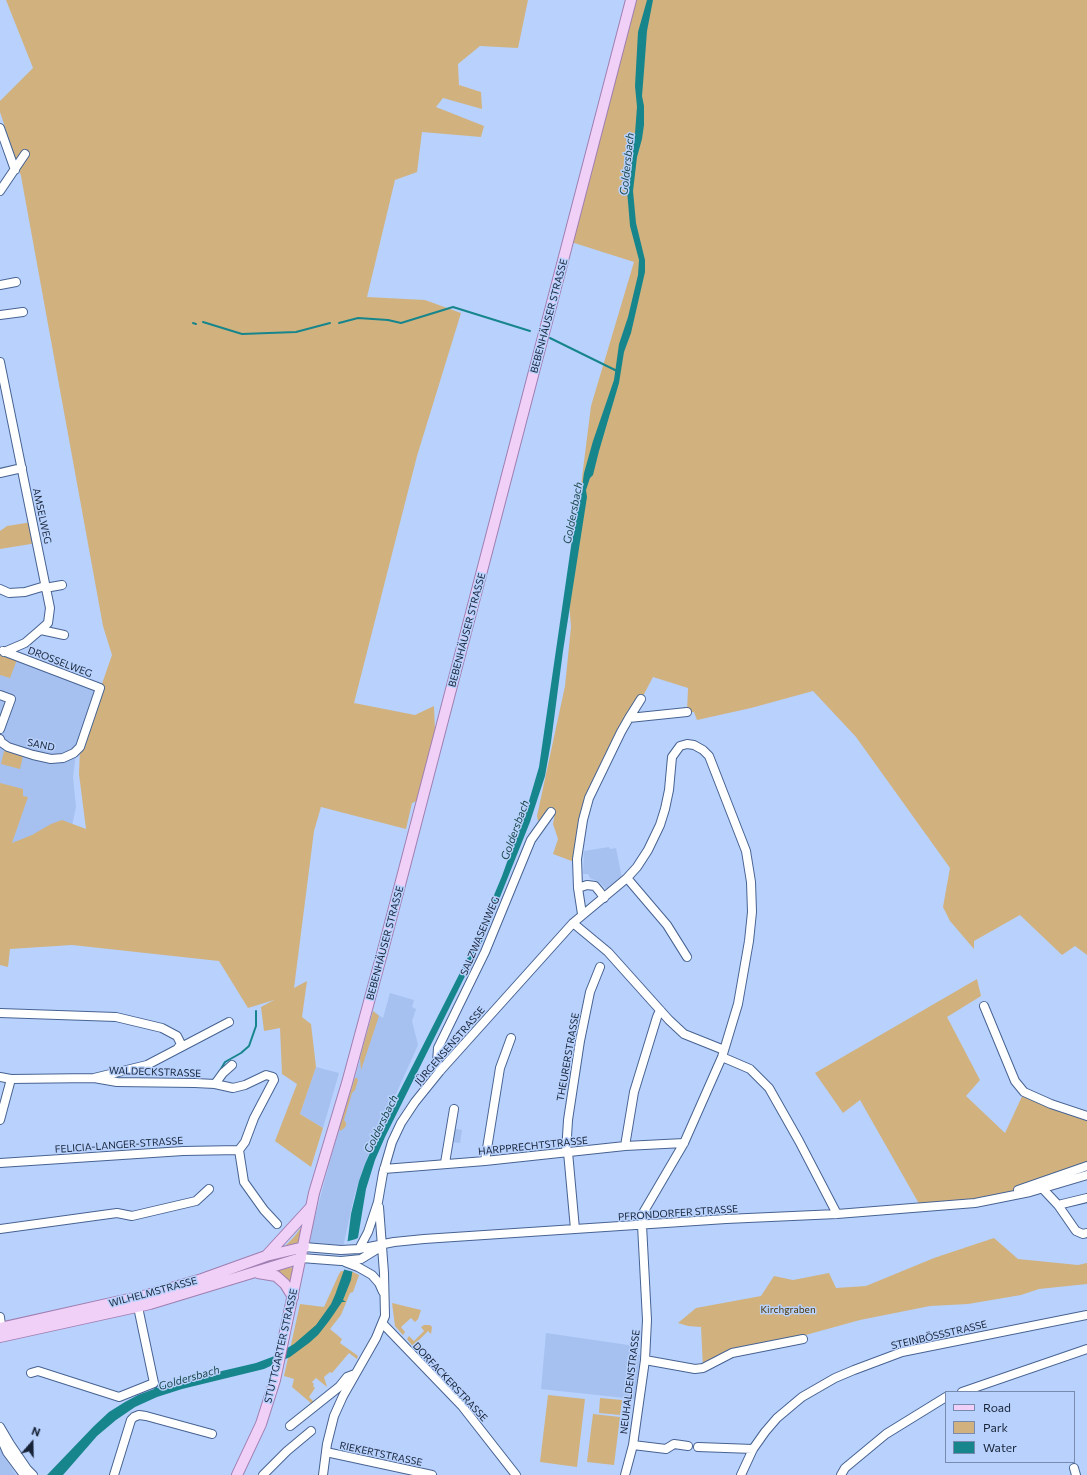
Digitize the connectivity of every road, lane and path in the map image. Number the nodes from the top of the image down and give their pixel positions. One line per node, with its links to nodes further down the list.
1 (631, 0): 65 (main road, BEBENHÄUSER STRASSE)
2 (0, 128): 4 (street)
3 (25, 154): 4 (street)
4 (15, 170): 5 (street)
5 (0, 191)
6 (16, 282): 7 (street)
7 (0, 285)
8 (23, 312): 9 (street)
9 (0, 315)
10 (0, 362): 11 (street, AMSELWEG)
11 (22, 468): 12 (street); 14 (street, AMSELWEG)
12 (0, 473)
13 (62, 585): 14 (street)
14 (45, 587): 15 (street); 16 (street, AMSELWEG)
15 (0, 589)
16 (41, 630): 17 (street); 18 (street, AMSELWEG)
17 (64, 635)
18 (2, 651): 25 (street, DROSSELWEG)
19 (0, 695): 23 (street)
20 (641, 699): 22 (street)
21 (687, 712): 22 (street)
22 (628, 718): 28 (street)
23 (0, 729)
24 (0, 739): 25 (street, SAND)
25 (80, 748)
26 (551, 812): 42 (street, SALZWASENWEG)
27 (627, 878): 29 (street, JÜRGENSENSTRASSE); 32 (street); 40 (street, JÜRGENSENSTRASSE)
28 (578, 888): 29 (street); 30 (street)
29 (604, 898): 30 (street, JÜRGENSENSTRASSE)
30 (582, 914): 31 (street, JÜRGENSENSTRASSE)
31 (574, 923): 35 (street); 42 (street, JÜRGENSENSTRASSE)
32 (687, 957)
33 (600, 967): 53 (street, THEURERSTRASSE)
34 (984, 1006): 48 (street)
35 (661, 1011): 40 (street); 51 (street)
36 (0, 1013): 39 (street)
37 (229, 1022): 39 (street)
38 (511, 1038): 54 (street)
39 (178, 1048): 44 (street)
40 (723, 1054): 50 (street, NEUHALDENSTRASSE); 66 (street)
41 (232, 1065): 46 (street, WALDECKSTRASSE)
42 (440, 1071): 58 (street, JÜRGENSENSTRASSE)
43 (0, 1077): 45 (street)
44 (94, 1078): 45 (street); 46 (street, WALDECKSTRASSE)
45 (11, 1079): 49 (street)
46 (215, 1084): 52 (street, WALDECKSTRASSE)
47 (454, 1109): 56 (street)
48 (1087, 1116)
49 (0, 1120)
50 (684, 1143): 51 (street, HARPPRECHTSTRASSE); 68 (street, NEUHALDENSTRASSE)
51 (625, 1146): 53 (street, HARPPRECHTSTRASSE)
52 (239, 1150): 55 (street, FELICIA-LANGER-STRASSE); 67 (street)
53 (567, 1153): 54 (street, HARPPRECHTSTRASSE); 70 (street, THEURERSTRASSE)
54 (485, 1161): 56 (street, HARPPRECHTSTRASSE)
55 (0, 1162)
56 (445, 1163): 58 (street, HARPPRECHTSTRASSE)
57 (1087, 1166): 60 (street, PFRONDORFER STRASSE)
58 (384, 1169): 63 (street, JÜRGENSENSTRASSE)
59 (1087, 1175): 60 (street, PFRONDORFER STRASSE)
60 (1042, 1186): 64 (street); 66 (street, PFRONDORFER STRASSE)
61 (209, 1189): 69 (street)
62 (1087, 1198): 64 (street)
63 (378, 1202): 71 (street, JÜRGENSENSTRASSE); 73 (street, JÜRGENSENSTRASSE)
64 (1058, 1205): 72 (street)
65 (311, 1207): 74 (main road, BEBENHÄUSER STRASSE); 76 (main road)
66 (837, 1214): 68 (street, PFRONDORFER STRASSE)
67 (277, 1224)
68 (642, 1225): 70 (street, PFRONDORFER STRASSE); 89 (street, NEUHALDENSTRASSE)
69 (0, 1229)
70 (575, 1229): 73 (street, PFRONDORFER STRASSE)
71 (368, 1232): 73 (street); 75 (street, JÜRGENSENSTRASSE)
72 (1087, 1233)
73 (382, 1245): 75 (street, PFRONDORFER STRASSE); 78 (street, PFRONDORFER STRASSE); 80 (street, JÜRGENSENSTRASSE)
74 (304, 1247): 75 (street, PFRONDORFER STRASSE); 76 (main road, WILHELMSTRASSE); 77 (main road, BEBENHÄUSER STRASSE)
75 (359, 1249)
76 (266, 1256): 86 (main road, WILHELMSTRASSE)
77 (301, 1258): 78 (street, PFRONDORFER STRASSE); 79 (main road, WILHELMSTRASSE); 81 (main road, STUTTGARTER STRASSE)
78 (360, 1263): 80 (street)
79 (254, 1273): 81 (main road); 82 (main road, WILHELMSTRASSE)
80 (385, 1296): 85 (street, JÜRGENSENSTRASSE)
81 (293, 1297): 107 (main road, STUTTGARTER STRASSE)
82 (138, 1307): 86 (main road, WILHELMSTRASSE); 90 (street)
83 (1087, 1315): 102 (street, STEINBÖSSSTRASSE)
84 (0, 1317): 86 (street)
85 (383, 1324): 91 (street); 111 (street, DORFACKERSTRASSE)
86 (1, 1332)
87 (803, 1339): 89 (street)
88 (1087, 1349): 92 (street)
89 (645, 1360): 99 (street, NEUHALDENSTRASSE)
90 (31, 1373)
91 (356, 1374): 94 (street); 103 (street)
92 (965, 1391)
93 (945, 1398): 114 (street)
94 (290, 1426)
95 (0, 1427): 105 (street)
96 (311, 1431): 108 (street)
97 (212, 1434): 106 (street)
98 (0, 1436): 104 (street)
99 (633, 1445): 100 (street, NEUHALDENSTRASSE); 112 (street, NEUHALDENSTRASSE)
100 (688, 1446)
101 (698, 1447): 102 (street)
102 (753, 1449): 113 (street, STEINBÖSSSTRASSE)
103 (326, 1452): 109 (street); 110 (street, RIEKERTSTRASSE)
104 (24, 1475)
105 (33, 1475)
106 (114, 1475)
107 (237, 1475)
108 (263, 1475)
109 (323, 1475)
110 (432, 1475)
111 (516, 1475)
112 (625, 1475)
113 (741, 1475)
114 (841, 1475)

